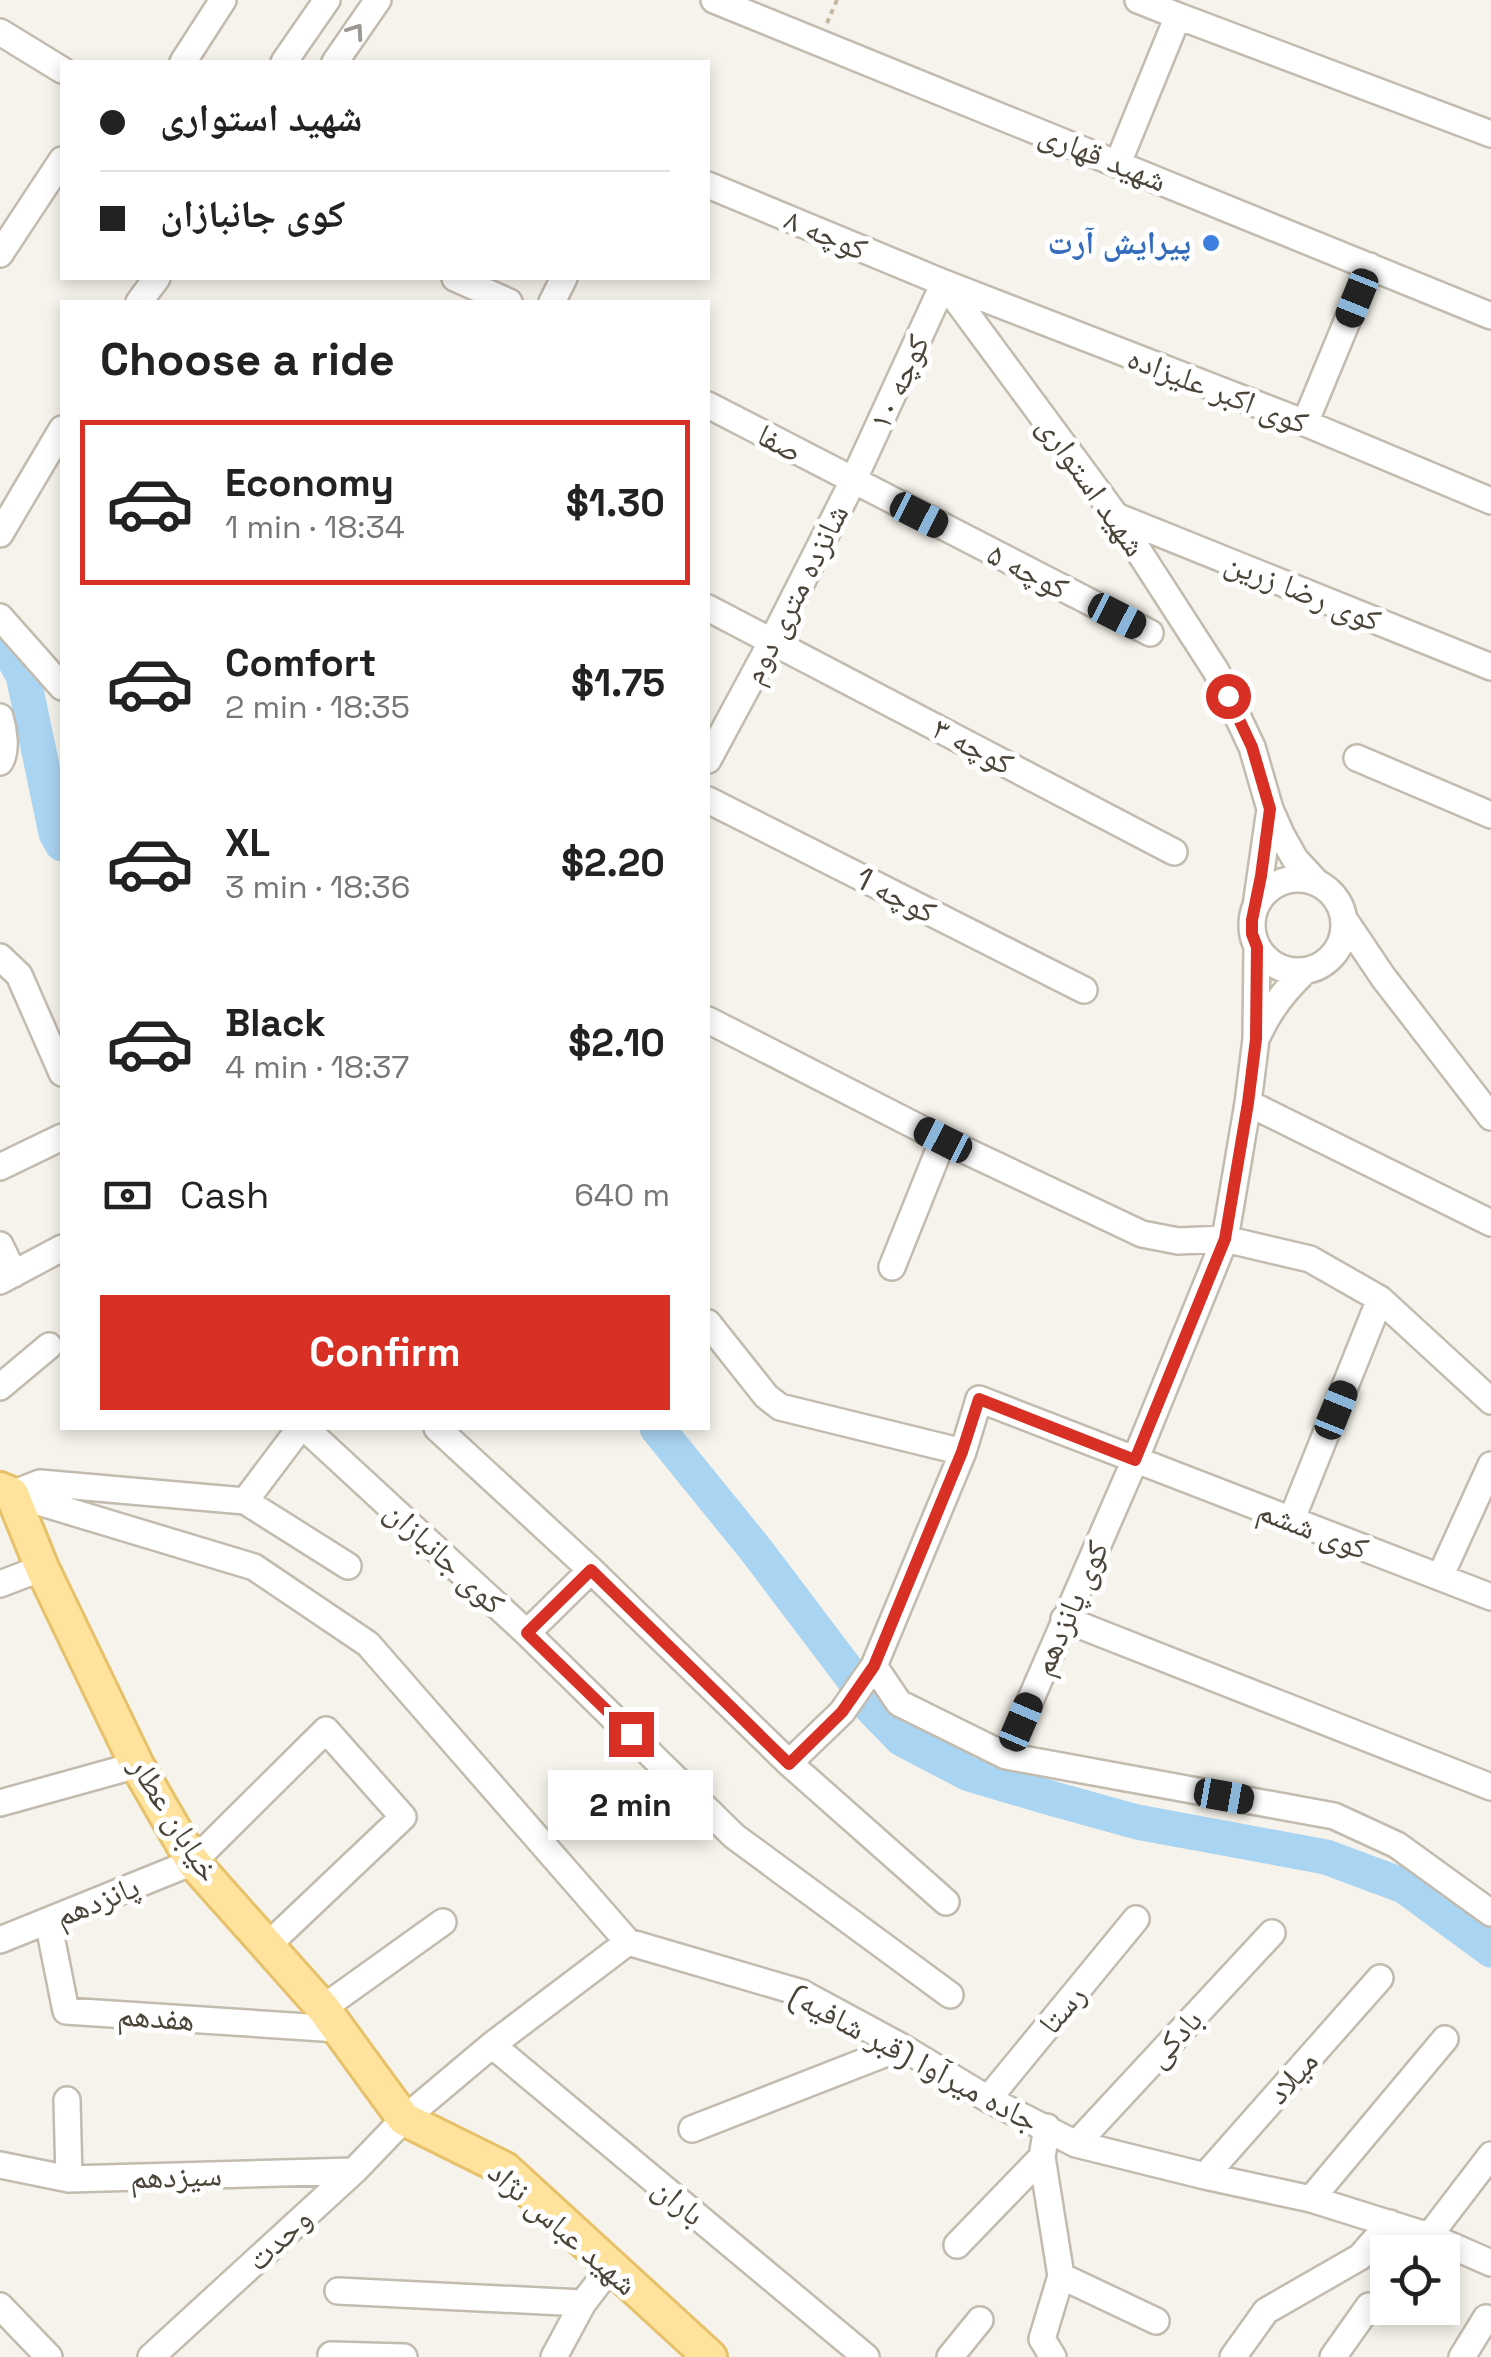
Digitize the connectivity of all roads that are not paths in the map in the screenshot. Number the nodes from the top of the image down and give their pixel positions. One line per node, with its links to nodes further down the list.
1 (223, 0): 8 (street)
2 (326, 0): 9 (street)
3 (378, 0): 10 (street, one-way to 3)
4 (714, 0): 14 (street, شهید قهاری)
5 (1138, 0): 6 (street)
6 (1178, 16): 12 (street); 14 (street)
7 (0, 32): 11 (street)
8 (185, 60)
9 (285, 60)
10 (335, 60)
11 (60, 69)
12 (1491, 134)
13 (60, 163): 16 (street)
14 (1118, 163): 17 (street, شهید قهاری)
15 (710, 185): 19 (street, کوچه ۸)
16 (0, 253)
17 (1370, 266): 21 (street, شهید قهاری); 23 (street)
18 (460, 280): 20 (street)
19 (944, 283): 23 (street, کوی اکبر علیزاده); 25 (street, کوچه ۱۰); 27 (street, شهید استواری)
20 (504, 300)
21 (1491, 316)
22 (710, 406): 25 (street, صفا)
23 (1305, 424): 26 (street, کوی اکبر علیزاده)
24 (60, 432): 28 (street)
25 (853, 481): 31 (street, کوچه ۵); 32 (street, شانزده متری دوم)
26 (1491, 500)
27 (1116, 516): 33 (street, کوی رضا زرین); 40 (street, شهید استواری)
28 (0, 534)
29 (710, 609): 32 (street, کوچه ۳)
30 (0, 617): 34 (street)
31 (1150, 633)
32 (772, 641): 36 (street, شانزده متری دوم); 42 (street, کوچه ۳)
33 (1491, 668)
34 (60, 685)
35 (2, 722): 38 (street)
36 (710, 756)
37 (1358, 758): 41 (street)
38 (0, 762)
39 (710, 801): 50 (street, کوچه 1)
40 (1270, 809): 43 (street, شهید استواری); 44 (street, شهید استواری)
41 (1491, 815)
42 (1174, 852)
43 (1318, 883): 44 (street); 45 (street)
44 (1256, 906): 46 (street)
45 (1344, 919): 48 (street); 49 (street)
46 (1257, 947): 48 (street); 52 (street, کوی پانزدهم)
47 (0, 957): 53 (street)
48 (1311, 969): 49 (street); 52 (street)
49 (1383, 977): 55 (street)
50 (1084, 990)
51 (710, 1021): 57 (street)
52 (1256, 1039): 54 (street, کوی پانزدهم)
53 (60, 1068)
54 (1248, 1103): 59 (street); 60 (street, کوی پانزدهم)
55 (1491, 1117)
56 (60, 1139): 58 (street)
57 (943, 1140): 60 (street); 63 (street)
58 (0, 1167)
59 (1491, 1223)
60 (1225, 1239): 65 (street); 74 (street, کوی پانزدهم)
61 (0, 1246): 64 (street)
62 (60, 1249): 64 (street)
63 (892, 1267)
64 (7, 1278)
65 (1380, 1299): 69 (street); 78 (street)
66 (710, 1326): 73 (street)
67 (49, 1346): 68 (street)
68 (0, 1387)
69 (1491, 1401)
70 (300, 1430): 77 (street)
71 (304, 1430): 86 (street, کوی جانبازان)
72 (439, 1430): 81 (street)
73 (962, 1452): 74 (street, کوی ششم); 87 (street)
74 (1135, 1460): 78 (street, کوی ششم); 85 (street, کوی پانزدهم)
75 (1491, 1465): 82 (street)
76 (4, 1485): 77 (street); 80 (main road, خیابان عطار); 101 (street)
77 (245, 1501): 79 (street)
78 (1291, 1521): 82 (street, کوی ششم)
79 (348, 1566)
80 (42, 1568): 83 (street); 90 (main road, خیابان عطار)
81 (591, 1570): 86 (street); 89 (street)
82 (1440, 1577): 84 (street, کوی ششم)
83 (0, 1584)
84 (1491, 1597)
85 (1064, 1618): 88 (street, کوی پانزدهم); 91 (street)
86 (527, 1633): 104 (street, کوی جانبازان)
87 (874, 1666): 88 (street); 89 (street)
88 (1006, 1756): 95 (street)
89 (789, 1764): 94 (street)
90 (137, 1765): 92 (street); 93 (main road, خیابان عطار)
91 (1491, 1786)
92 (0, 1804)
93 (194, 1862): 97 (street, پانزدهم); 102 (main road, خیابان عطار); 102 (street)
94 (946, 1902)
95 (1491, 1913)
96 (1136, 1919): 109 (street, رستا)
97 (48, 1922): 100 (street, پانزدهم); 105 (street, هفدهم)
98 (443, 1922): 105 (street)
99 (1272, 1933): 114 (street, بادکی)
100 (0, 1940)
101 (628, 1942): 107 (street, وحدت); 108 (street, جاده میرآوا (قبر شافیه))
102 (268, 1944): 105 (main road, خیابان عطار)
103 (1380, 1978): 119 (street, میلاد)
104 (950, 1995)
105 (330, 2019): 111 (main road, خیابان عطار)
106 (1445, 2040): 121 (street)
107 (492, 2046): 111 (street, وحدت); 143 (street, باران)
108 (902, 2047): 109 (street, جاده میرآوا (قبر شافیه)); 113 (street)
109 (988, 2099): 112 (street, جاده میرآوا (قبر شافیه))
110 (68, 2100): 120 (street)
111 (404, 2118): 118 (street, وحدت); 128 (main road, شهید عباس نژاد)
112 (1046, 2127): 114 (street, جاده میرآوا (قبر شافیه)); 116 (street)
113 (692, 2129)
114 (1076, 2144): 119 (street, جاده میرآوا (قبر شافیه))
115 (1491, 2155): 124 (street)
116 (1042, 2157): 125 (street); 129 (street)
117 (0, 2165): 120 (street, سیزدهم)
118 (354, 2171): 120 (street, سیزدهم); 140 (street, وحدت)
119 (1204, 2176): 121 (street, جاده میرآوا (قبر شافیه))
120 (68, 2180)
121 (1311, 2199): 122 (street, جاده میرآوا (قبر شافیه))
122 (1390, 2223): 123 (street, جاده میرآوا (قبر شافیه)); 146 (street)
123 (1426, 2235)
124 (1430, 2235)
125 (957, 2245)
126 (1460, 2250): 127 (street, جاده میرآوا (قبر شافیه))
127 (1491, 2263)
128 (610, 2268): 131 (street); 137 (main road, شهید عباس نژاد)
129 (1061, 2276): 136 (street); 145 (street)
130 (338, 2290): 131 (street)
131 (583, 2303): 142 (street)
132 (0, 2306): 139 (street)
133 (1369, 2306): 147 (street)
134 (1486, 2318): 148 (street)
135 (980, 2320): 144 (street)
136 (1156, 2321)
137 (703, 2354)
138 (332, 2355): 141 (street)
139 (49, 2357)
140 (151, 2357)
141 (404, 2357)
142 (554, 2357)
143 (866, 2357)
144 (950, 2357)
145 (1053, 2357)
146 (1234, 2357)
147 (1333, 2357)
148 (1462, 2357)

